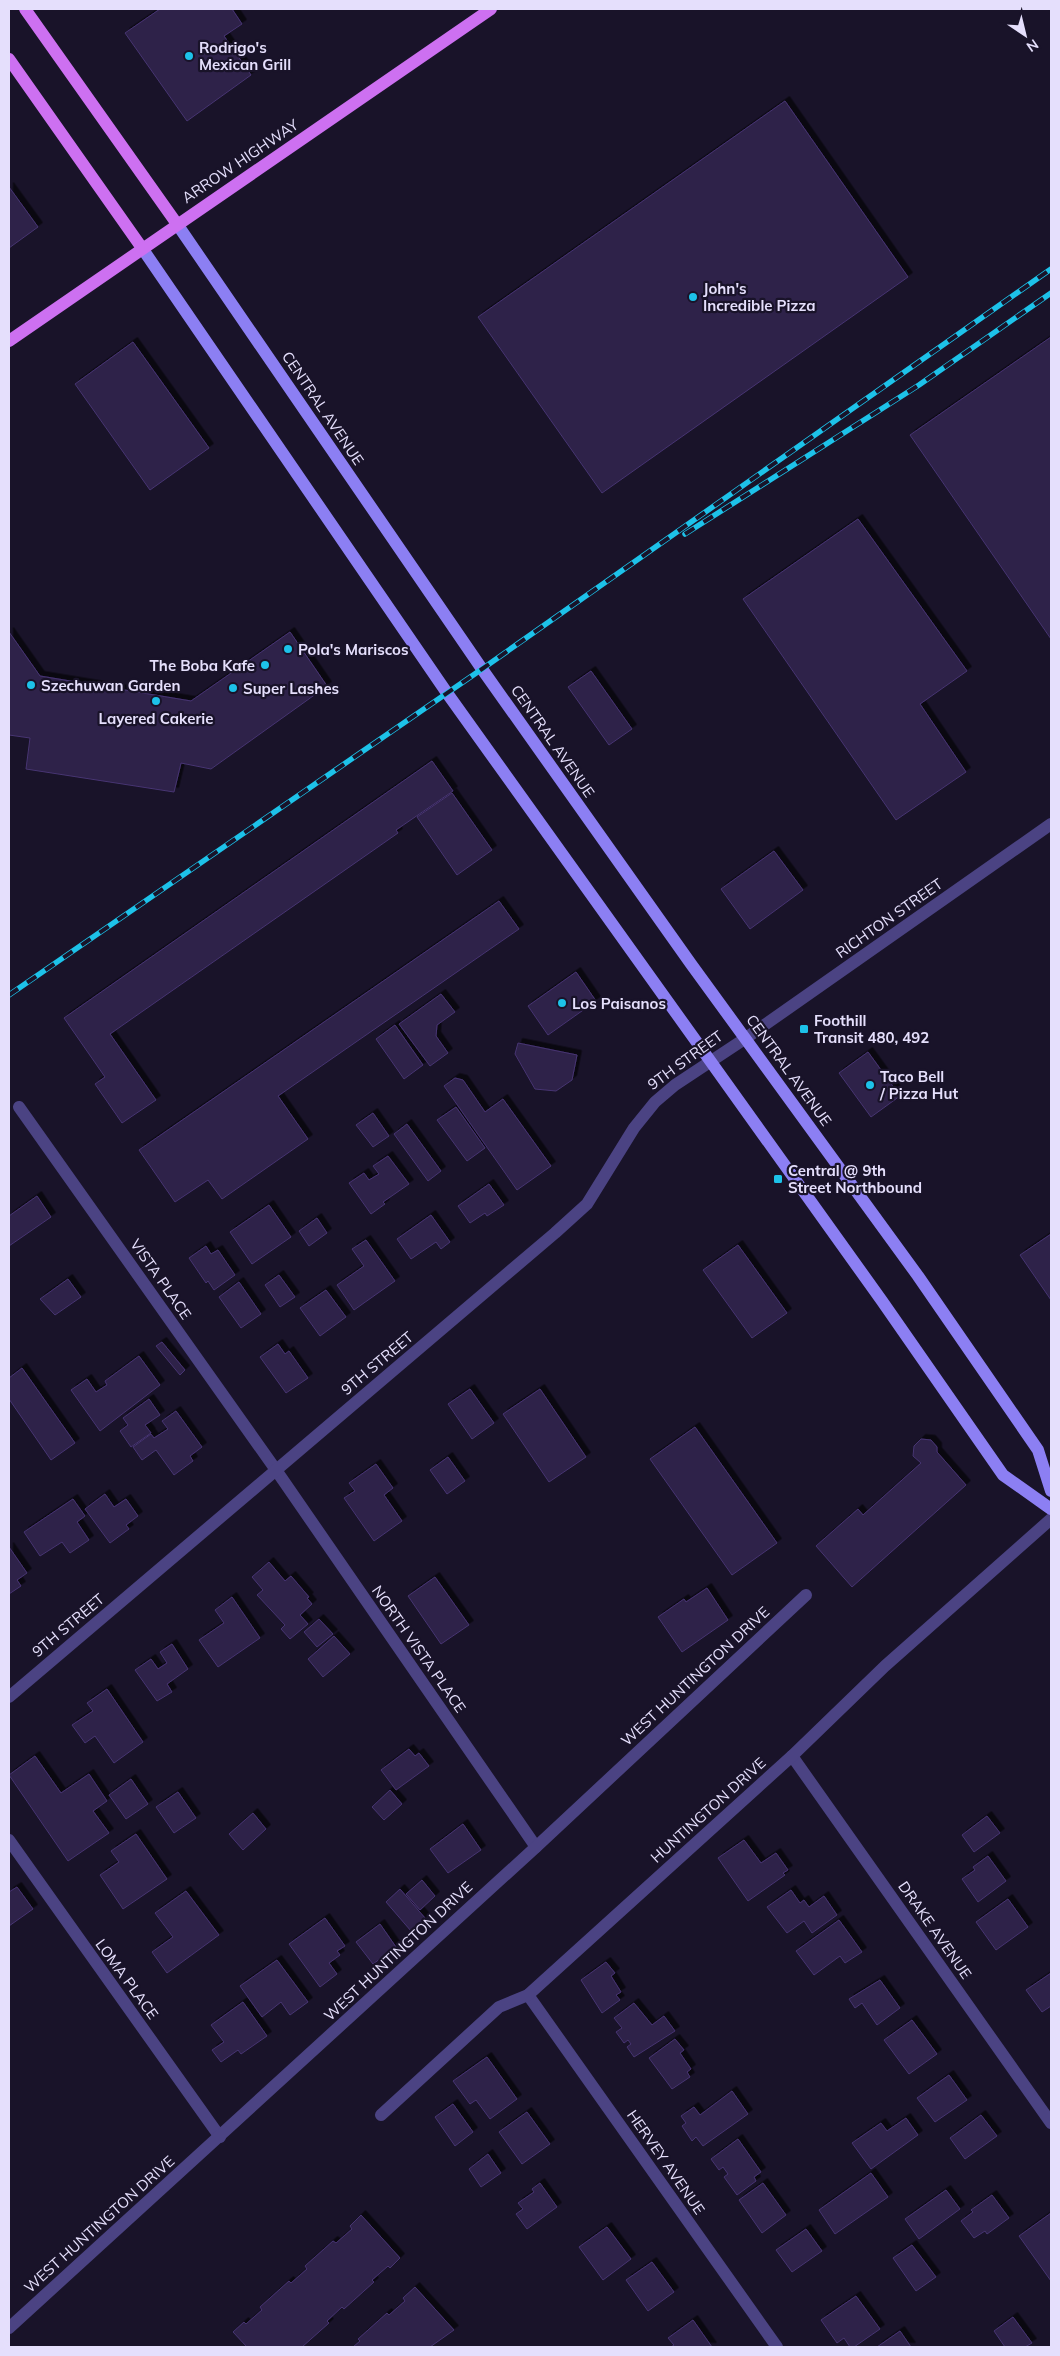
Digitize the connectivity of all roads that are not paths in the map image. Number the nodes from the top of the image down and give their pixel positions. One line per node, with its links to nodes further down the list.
1 (25, 9): 4 (main road, CENTRAL AVENUE)
2 (491, 9): 4 (main road, ARROW HIGHWAY)
3 (9, 59): 5 (main road)
4 (177, 224): 5 (main road, ARROW HIGHWAY); 8 (main road, CENTRAL AVENUE)
5 (142, 248): 6 (main road, ARROW HIGHWAY); 9 (main road)
6 (9, 341)
7 (1051, 824): 8 (street, RICHTON STREET)
8 (746, 1038): 9 (street, 9TH STREET); 12 (main road, CENTRAL AVENUE)
9 (710, 1061): 11 (street, 9TH STREET); 13 (main road)
10 (19, 1107): 11 (street, VISTA PLACE)
11 (276, 1470): 16 (street, 9TH STREET); 19 (street, NORTH VISTA PLACE)
12 (1051, 1491)
13 (1051, 1508)
14 (1051, 1519): 17 (street, HUNTINGTON DRIVE)
15 (806, 1595): 19 (street, WEST HUNTINGTON DRIVE)
16 (9, 1697)
17 (792, 1756): 20 (street, HUNTINGTON DRIVE); 22 (street, DRAKE AVENUE)
18 (9, 1840): 23 (street, LOMA PLACE)
19 (536, 1847): 23 (street, WEST HUNTINGTON DRIVE)
20 (528, 1995): 21 (street, HUNTINGTON DRIVE); 25 (street, HERVEY AVENUE)
21 (381, 2115)
22 (1051, 2123)
23 (220, 2137): 24 (street, WEST HUNTINGTON DRIVE)
24 (9, 2328)
25 (777, 2347)

